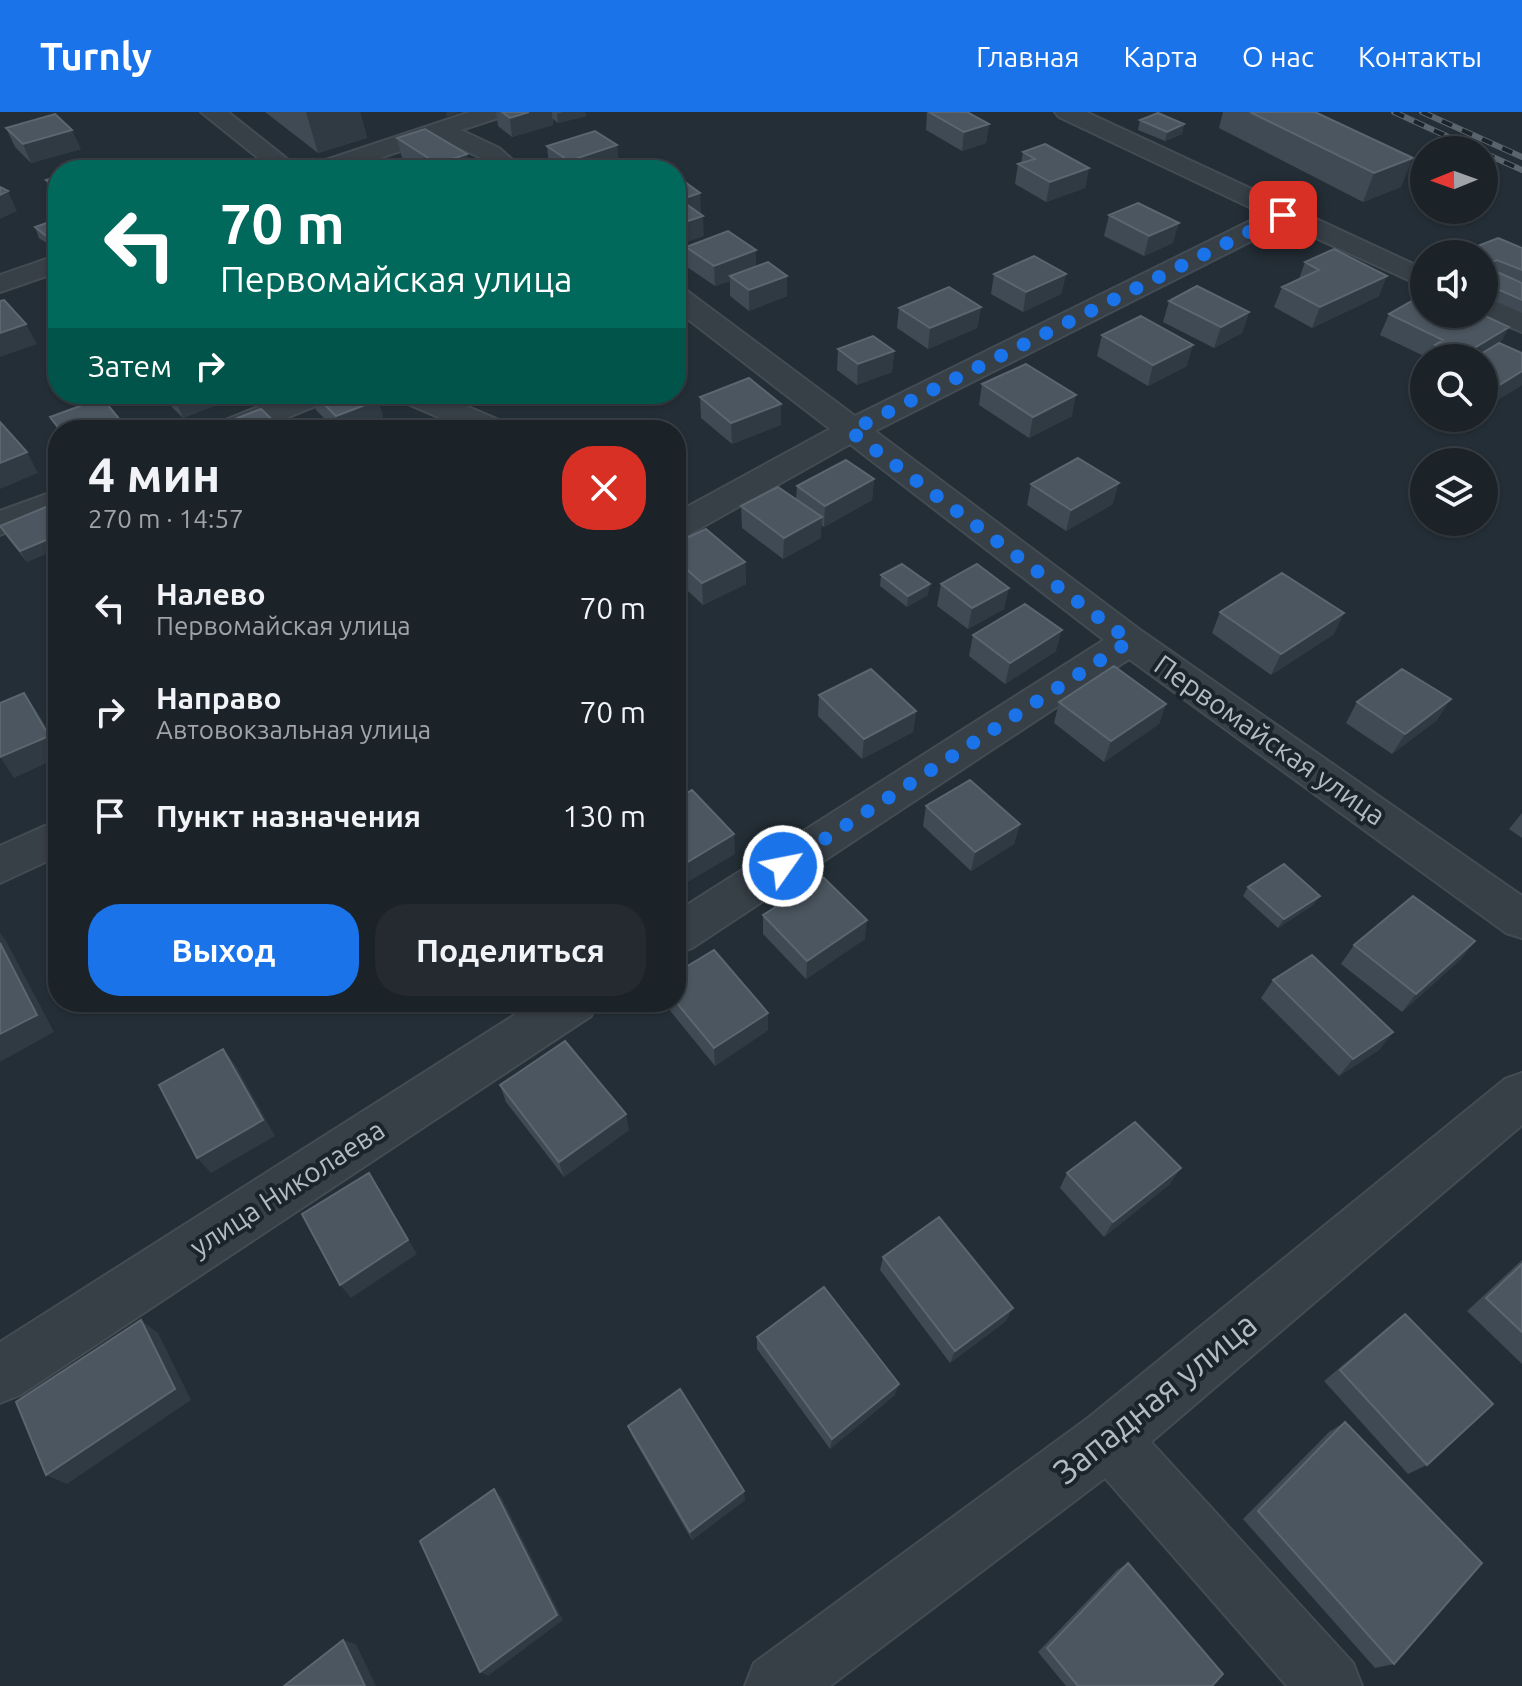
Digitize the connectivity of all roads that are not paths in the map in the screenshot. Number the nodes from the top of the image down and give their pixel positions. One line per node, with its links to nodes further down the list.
1 (213, 112): 6 (street)
2 (493, 112): 5 (street)
3 (1067, 112): 9 (street)
4 (394, 120): 5 (street)
5 (428, 132): 7 (street); 8 (street)
6 (276, 160)
7 (348, 160)
8 (499, 160)
9 (1283, 215): 11 (street); 20 (street)
10 (48, 267): 12 (street)
11 (1410, 273)
12 (0, 284)
13 (686, 304): 20 (street, Первомайская улица)
14 (1498, 312): 15 (street)
15 (1522, 323)
16 (293, 404): 18 (street)
17 (435, 404): 19 (street)
18 (253, 420)
19 (472, 420)
20 (850, 431): 22 (street); 24 (street, Первомайская улица)
21 (48, 504): 23 (street)
22 (686, 515)
23 (0, 524)
24 (1130, 641): 27 (street, Первомайская улица); 28 (street)
25 (48, 842): 26 (street)
26 (0, 866)
27 (1522, 920)
28 (686, 929)
29 (559, 1012): 31 (street, улица Николаева)
30 (1522, 1095): 32 (street, Западная улица)
31 (0, 1375)
32 (1109, 1439): 33 (street, Западная улица); 34 (street)
33 (777, 1686)
34 (1330, 1686)

